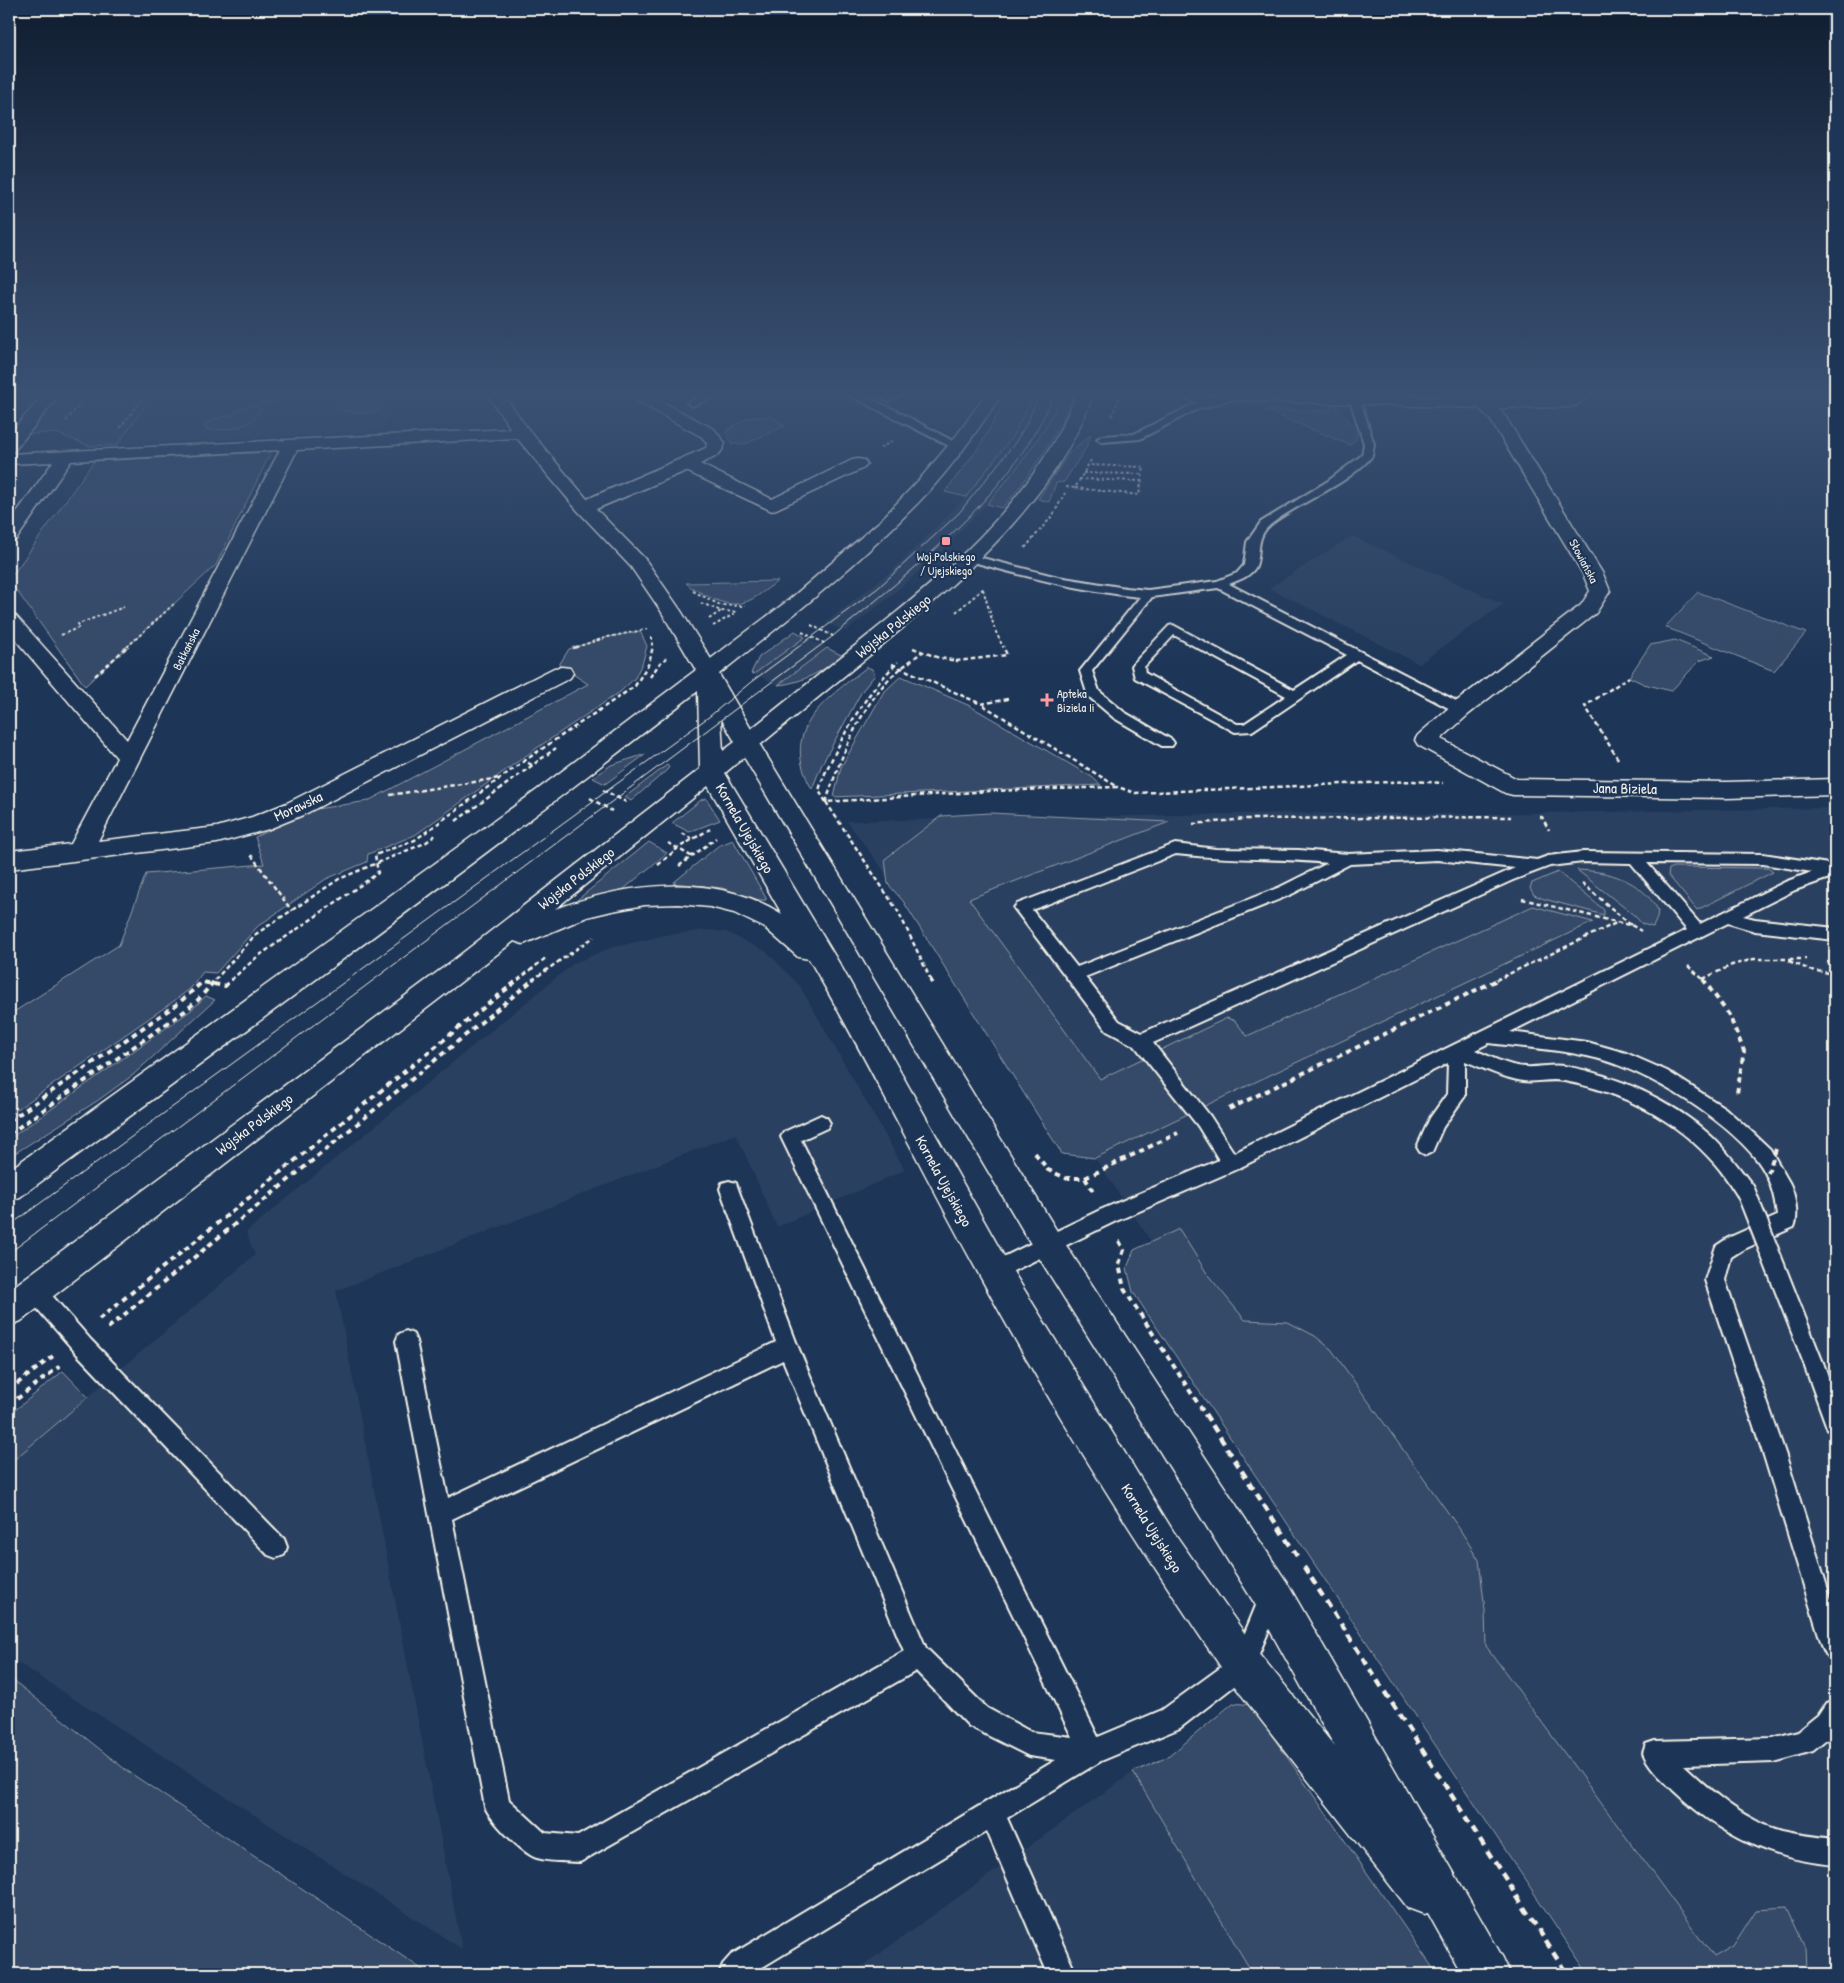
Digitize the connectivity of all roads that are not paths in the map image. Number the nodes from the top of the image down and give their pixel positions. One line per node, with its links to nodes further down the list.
1 (46, 484): 12 (street)
2 (272, 484): 27 (street, Bałkańska)
3 (564, 484): 11 (street, Kornela Ujejskiego)
4 (640, 484): 11 (street)
5 (726, 484): 6 (street)
6 (818, 484)
7 (924, 484): 20 (street)
8 (1034, 484): 13 (street, Wojska Polskiego)
9 (1333, 484): 14 (lane)
10 (1538, 484): 23 (street, Słowiańska)
11 (584, 507): 20 (street, Kornela Ujejskiego)
12 (9, 536)
13 (970, 558): 15 (lane); 25 (street, Wojska Polskiego)
14 (1220, 584): 15 (lane); 18 (lane)
15 (1148, 594): 26 (lane)
16 (9, 620): 17 (street)
17 (31, 646): 19 (street); 27 (street)
18 (1356, 654): 22 (lane); 23 (lane)
19 (9, 655)
20 (708, 672): 25 (street, Kornela Ujejskiego); 28 (street, Kornela Ujejskiego); 48 (street)
21 (562, 673): 30 (street, Morawska)
22 (1295, 696): 22 (lane)
23 (1461, 710): 24 (street, Słowiańska)
24 (1426, 740): 29 (street, Jana Biziela)
25 (748, 743): 28 (street, Wojska Polskiego); 50 (street, Kornela Ujejskiego)
26 (1167, 743)
27 (129, 757): 30 (street, Bałkańska)
28 (712, 771): 39 (street, Wojska Polskiego); 40 (street, Kornela Ujejskiego)
29 (1835, 788)
30 (79, 853): 33 (street, Morawska)
31 (1634, 857): 34 (lane); 35 (lane); 37 (lane)
32 (1348, 859): 34 (lane); 41 (lane); 41 (lane)
33 (9, 860)
34 (1536, 864): 43 (lane)
35 (1833, 870): 36 (lane)
36 (1726, 917): 37 (lane); 38 (lane)
37 (1697, 931): 42 (lane)
38 (1835, 934)
39 (460, 969): 40 (street); 52 (street, Wojska Polskiego)
40 (832, 975): 51 (street, Kornela Ujejskiego)
41 (1074, 975): 43 (lane)
42 (1487, 1036): 44 (lane); 60 (lane)
43 (1141, 1041): 47 (lane)
44 (1457, 1050): 46 (lane); 47 (lane); 56 (lane, bridge)
45 (821, 1123): 64 (lane)
46 (1426, 1147)
47 (1231, 1163): 50 (lane)
48 (9, 1186)
49 (729, 1189): 55 (lane)
50 (1049, 1246): 51 (lane); 59 (street, Kornela Ujejskiego)
51 (994, 1271): 62 (street, Kornela Ujejskiego)
52 (34, 1290): 53 (street, Wojska Polskiego); 58 (lane)
53 (9, 1310)
54 (406, 1341): 57 (lane)
55 (788, 1347): 57 (lane); 61 (lane)
56 (1835, 1423)
57 (440, 1513): 61 (lane)
58 (276, 1547)
59 (1272, 1595): 62 (lane); 67 (street, Kornela Ujejskiego)
60 (1835, 1648)
61 (918, 1656): 64 (lane)
62 (1243, 1665): 64 (lane); 67 (street, Kornela Ujejskiego)
63 (1835, 1712): 66 (lane)
64 (1092, 1752): 65 (lane)
65 (992, 1813): 68 (lane); 69 (lane)
66 (1835, 1852)
67 (1482, 1966)
68 (739, 1971)
69 (1062, 1974)

